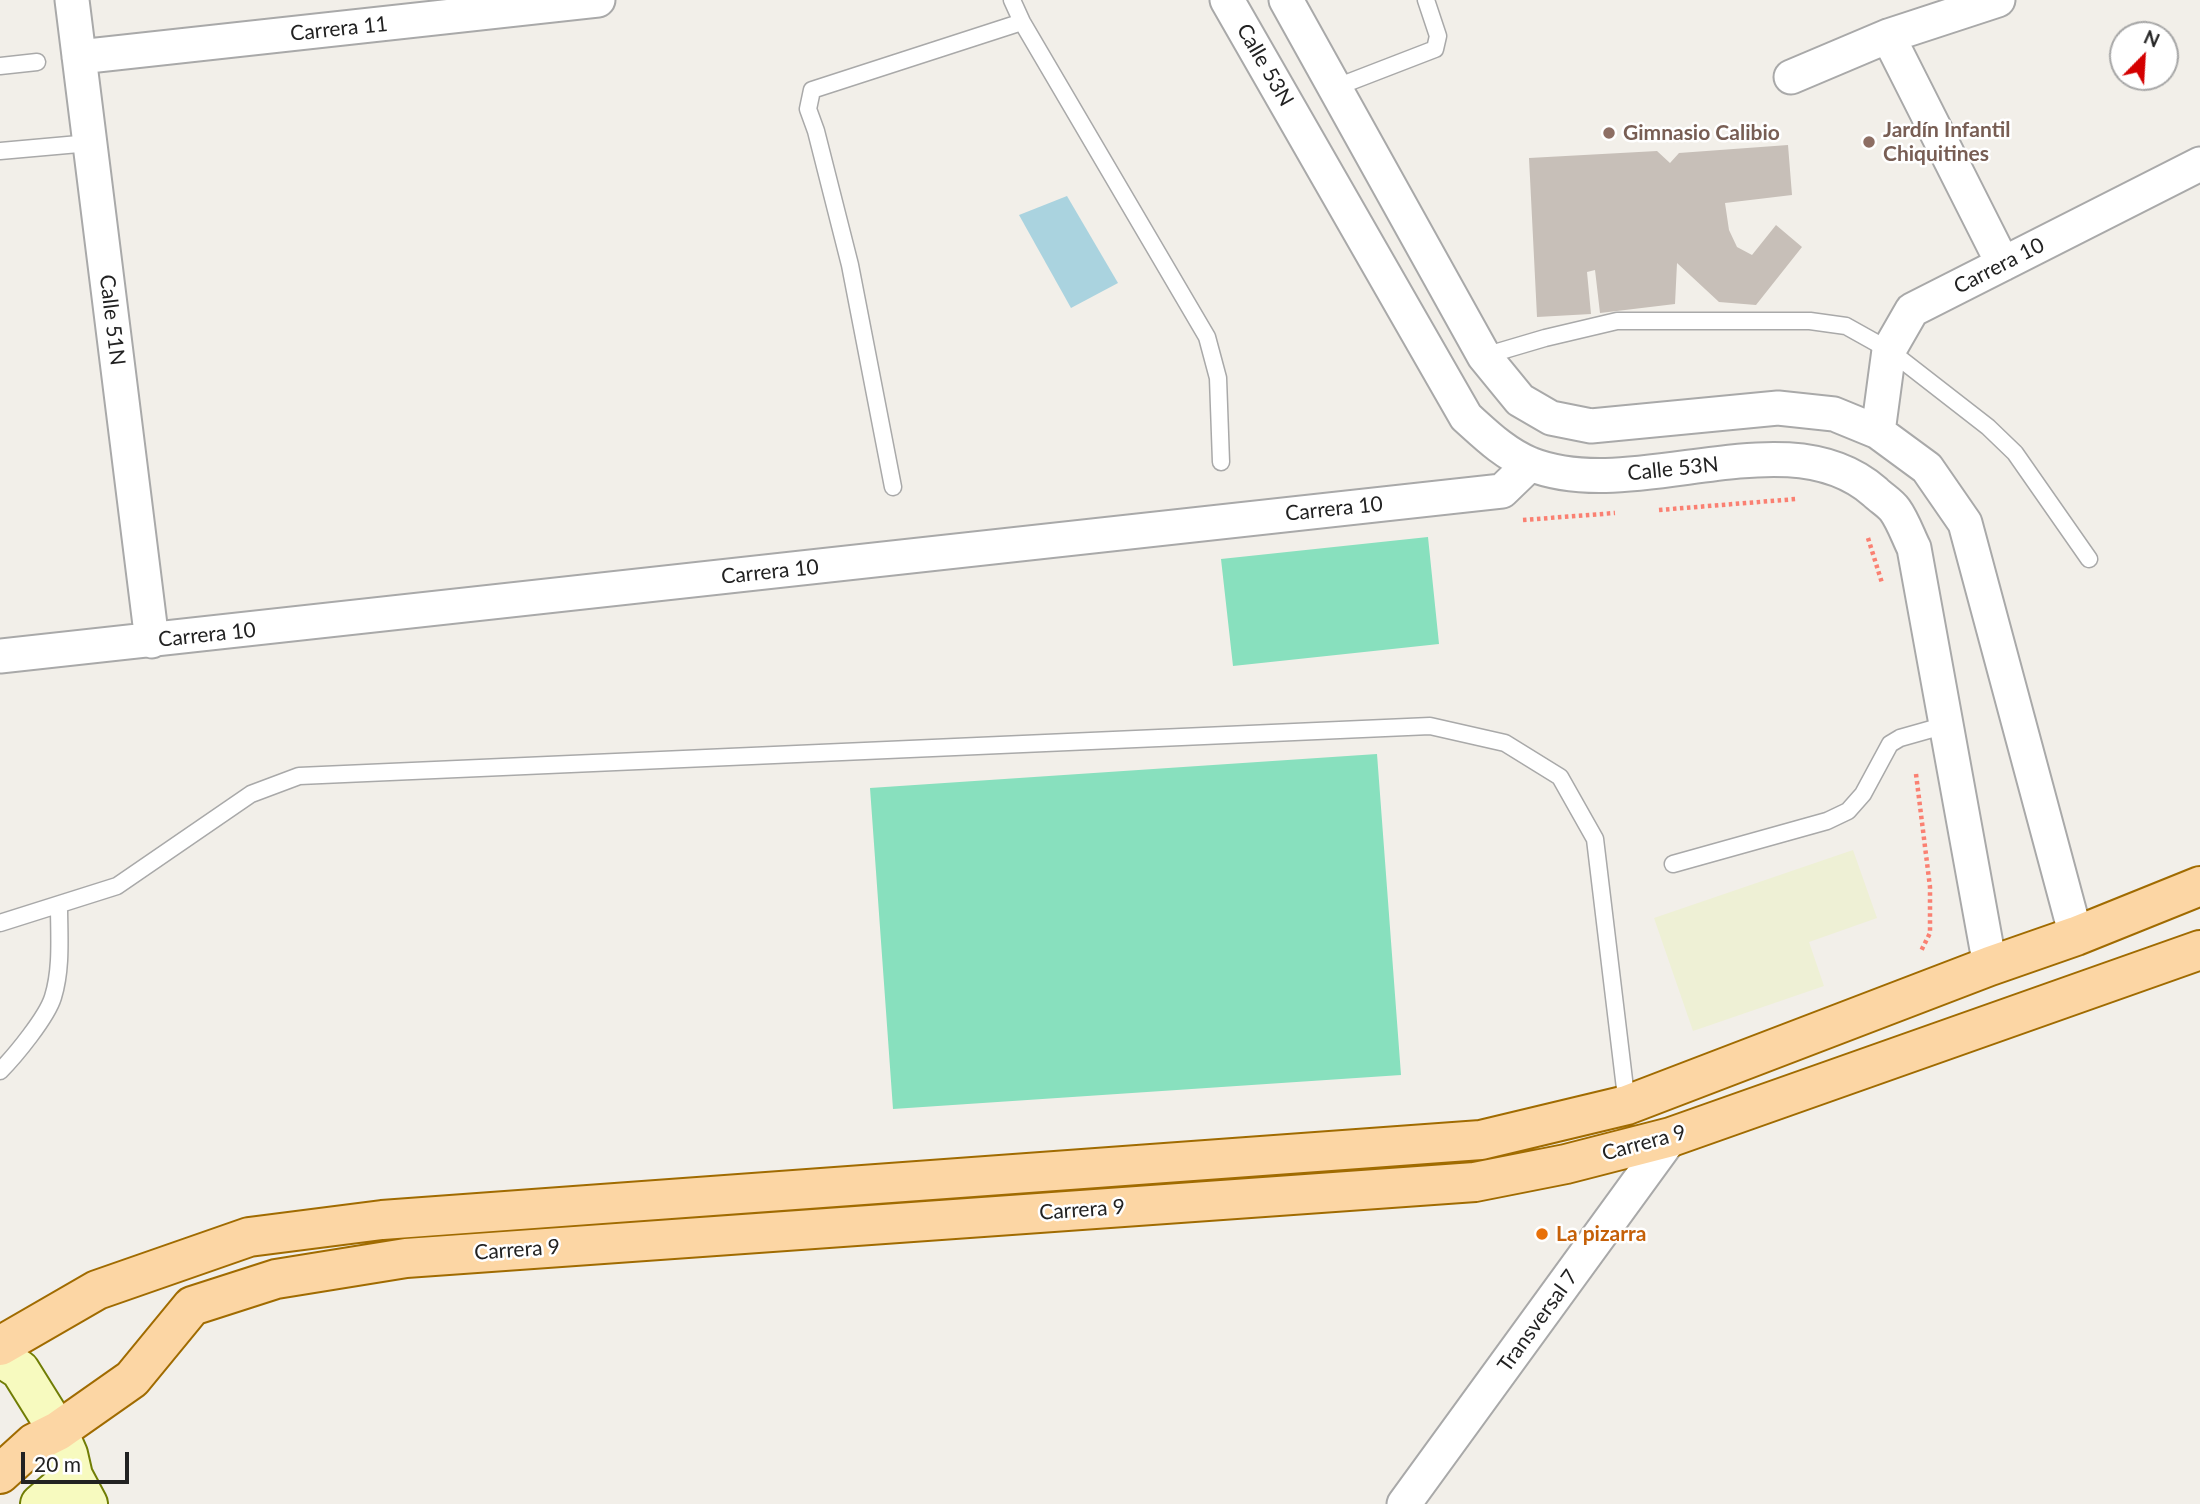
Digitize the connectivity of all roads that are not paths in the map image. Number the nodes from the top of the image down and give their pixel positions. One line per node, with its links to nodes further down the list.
1 (72, 0): 10 (street, Calle 51N)
2 (598, 0): 10 (street, Carrera 11)
3 (1012, 0): 8 (lane)
4 (1227, 0): 23 (street, Calle 53N)
5 (1286, 0): 14 (street)
6 (1426, 0): 14 (lane)
7 (1998, 0): 9 (street)
8 (1022, 22): 22 (lane); 24 (lane)
9 (1888, 36): 13 (street); 18 (street)
10 (79, 57): 15 (street, Calle 51N)
11 (37, 62): 12 (lane)
12 (0, 66)
13 (1791, 77)
14 (1334, 88): 20 (street)
15 (90, 143): 16 (lane); 26 (street, Calle 51N)
16 (0, 151)
17 (2200, 164): 18 (street, Carrera 10)
18 (2003, 264): 19 (street, Carrera 10)
19 (1889, 350): 20 (lane); 21 (street, Carrera 10); 25 (lane)
20 (1484, 356): 21 (street)
21 (1878, 432): 33 (street)
22 (1221, 462)
23 (1530, 464): 26 (street, Carrera 10); 28 (street, Calle 53N)
24 (893, 487)
25 (2089, 559)
26 (152, 641): 27 (street, Carrera 10)
27 (0, 656)
28 (1946, 725): 29 (lane); 35 (street, Calle 53N)
29 (1673, 864)
30 (2200, 886): 33 (main road, Carrera 9)
31 (59, 905): 32 (lane); 36 (lane); 37 (lane)
32 (0, 923)
33 (2076, 936): 35 (main road, Carrera 9)
34 (2200, 950): 38 (main road, Carrera 9)
35 (1990, 966): 37 (main road, Carrera 9)
36 (0, 1071)
37 (1627, 1105): 39 (main road, Carrera 9)
38 (1671, 1138): 41 (main road, Carrera 9); 45 (street, Transversal 7)
39 (0, 1346)
40 (0, 1357): 41 (main road)
41 (58, 1431): 42 (main road, Carrera 9); 43 (main road)
42 (0, 1474)
43 (80, 1490): 44 (main road)
44 (40, 1504)
45 (1404, 1504)

